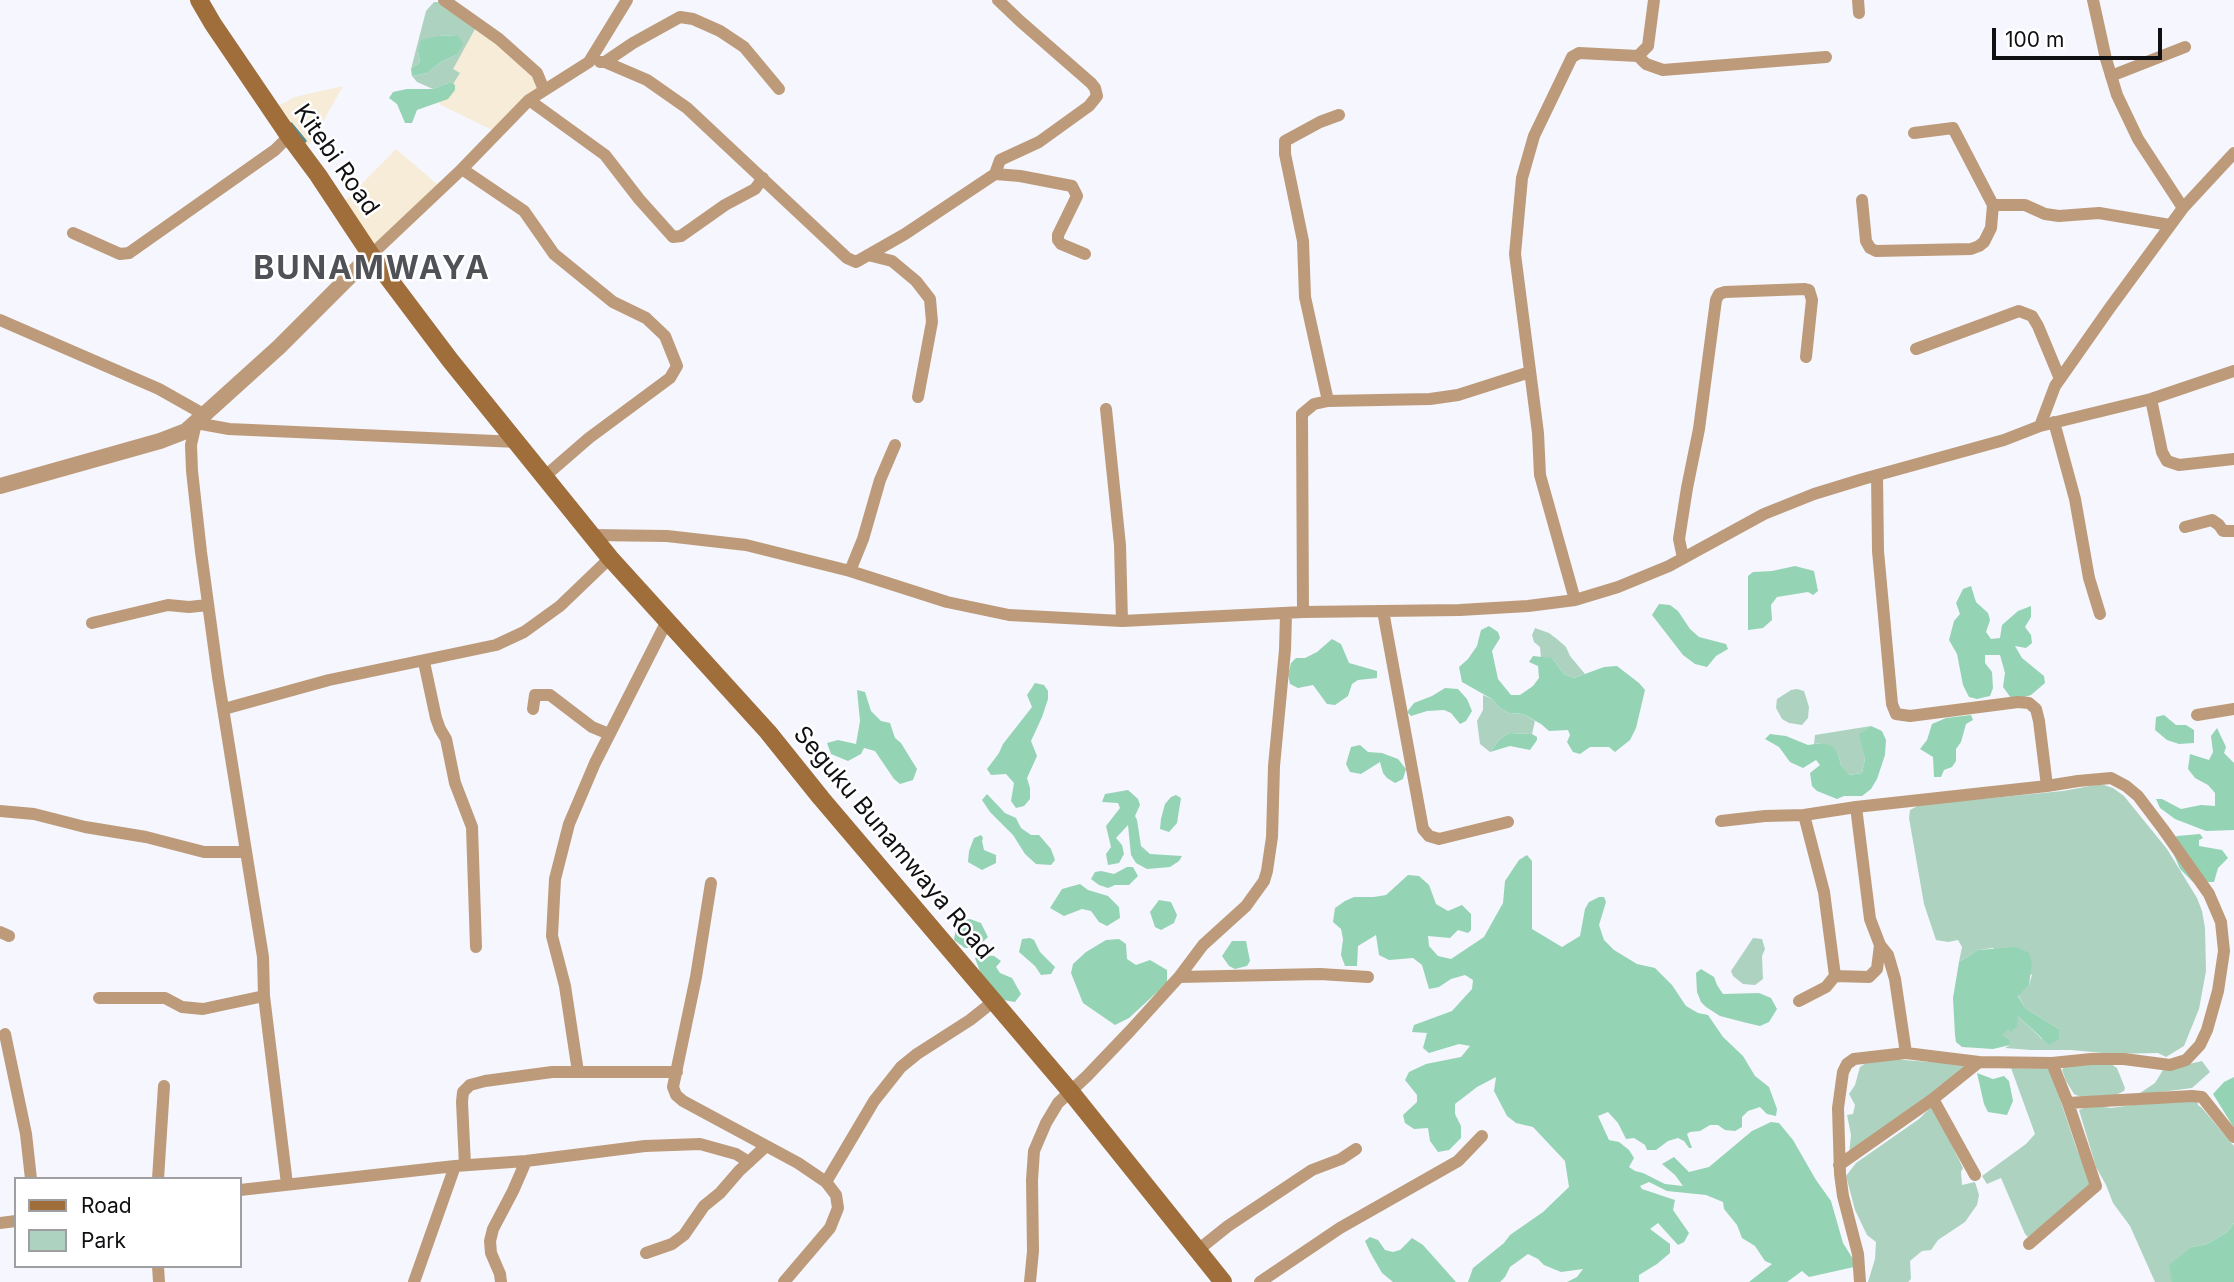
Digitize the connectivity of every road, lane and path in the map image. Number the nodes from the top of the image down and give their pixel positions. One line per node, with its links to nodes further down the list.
1 (200, 0): 18 (main road, Kitebi Road)
2 (444, 0): 14 (street)
3 (627, 0): 10 (street)
4 (998, 0): 21 (street)
5 (1654, 0): 8 (street)
6 (2093, 0): 12 (street)
7 (2185, 47): 12 (street)
8 (1638, 56): 9 (street); 35 (street)
9 (1826, 57)
10 (589, 62): 11 (street); 14 (street)
11 (604, 62): 13 (street); 22 (street)
12 (2111, 76): 25 (street)
13 (779, 89)
14 (544, 90): 15 (street)
15 (529, 100): 20 (street); 22 (street)
16 (1339, 115): 39 (street)
17 (1914, 133): 24 (street)
18 (289, 136): 27 (street); 29 (main road, Kitebi Road)
19 (2234, 152): 25 (street)
20 (462, 169): 29 (street); 48 (street)
21 (995, 174): 28 (street); 30 (street)
22 (763, 178): 30 (street)
23 (1863, 200): 24 (street)
24 (1993, 205): 26 (street)
25 (2183, 208): 26 (street)
26 (2170, 225): 36 (street)
27 (74, 233)
28 (1085, 254)
29 (371, 255): 41 (street); 44 (main road, Kitebi Road)
30 (868, 255): 37 (street)
31 (0, 320): 41 (street)
32 (1916, 349): 36 (street)
33 (1806, 357): 54 (street)
34 (2234, 371): 38 (street)
35 (1530, 372): 39 (street); 56 (street)
36 (2060, 379): 43 (street)
37 (918, 397)
38 (2151, 399): 42 (street); 46 (street)
39 (1328, 401): 59 (street)
40 (1106, 409): 63 (street)
41 (201, 419): 44 (street); 49 (street); 57 (street)
42 (2054, 422): 43 (street); 61 (street)
43 (2040, 426): 47 (street)
44 (517, 442): 48 (main road, Seguku Bunamwaya Road)
45 (895, 445): 55 (street)
46 (2234, 459)
47 (1877, 475): 54 (street); 71 (street)
48 (544, 477): 52 (main road, Seguku Bunamwaya Road)
49 (0, 486)
50 (2185, 527): 51 (street)
51 (2234, 531)
52 (591, 535): 53 (main road, Seguku Bunamwaya Road); 55 (street)
53 (610, 558): 62 (main road, Seguku Bunamwaya Road); 65 (street)
54 (1683, 558): 56 (street)
55 (850, 571): 63 (street)
56 (1575, 600): 58 (street)
57 (208, 605): 64 (street); 66 (street)
58 (1383, 611): 59 (street); 76 (street)
59 (1303, 612): 60 (street)
60 (1286, 614): 63 (street); 82 (street)
61 (2100, 614)
62 (667, 621): 70 (street); 86 (main road, Seguku Bunamwaya Road)
63 (1122, 621)
64 (92, 623)
65 (424, 662): 66 (street); 80 (street)
66 (224, 709): 77 (street)
67 (533, 709): 70 (street)
68 (2234, 709): 69 (street)
69 (2197, 715)
70 (608, 734): 92 (street)
71 (2047, 786): 72 (street); 91 (street)
72 (1856, 807): 74 (street); 79 (street)
73 (0, 811): 77 (street)
74 (1804, 816): 75 (street); 81 (street)
75 (1721, 821)
76 (1508, 822)
77 (245, 852): 84 (street)
78 (711, 883): 93 (street)
79 (1880, 945): 81 (street); 89 (street)
80 (476, 947)
81 (1835, 976): 87 (street)
82 (1179, 977): 83 (street); 95 (street)
83 (1368, 977)
84 (264, 996): 85 (street); 110 (street)
85 (99, 998)
86 (994, 1001): 95 (main road, Seguku Bunamwaya Road); 109 (street)
87 (1799, 1001)
88 (5, 1034): 107 (street)
89 (1906, 1053): 90 (street); 104 (street)
90 (1979, 1062): 91 (street); 96 (street)
91 (2052, 1063): 97 (street)
92 (578, 1072): 93 (street); 105 (street)
93 (677, 1072): 100 (street)
94 (164, 1086): 108 (street)
95 (1070, 1091): 113 (main road, Seguku Bunamwaya Road); 118 (street)
96 (1933, 1099): 104 (street); 106 (street)
97 (2068, 1102): 99 (street); 112 (street)
98 (1482, 1136): 120 (street)
99 (2234, 1137)
100 (765, 1147): 103 (street); 109 (street)
101 (1356, 1149): 113 (street)
102 (526, 1161): 103 (street); 105 (street); 116 (street)
103 (748, 1162): 114 (street)
104 (1839, 1165): 121 (street)
105 (460, 1166): 110 (street); 115 (street)
106 (1975, 1175)
107 (31, 1177)
108 (158, 1177)
109 (826, 1182): 117 (street)
110 (287, 1184): 111 (street)
111 (242, 1190)
112 (2029, 1244)
113 (1198, 1250): 119 (main road, Seguku Bunamwaya Road)
114 (646, 1253)
115 (414, 1282)
116 (500, 1282)
117 (784, 1282)
118 (1030, 1282)
119 (1223, 1282)
120 (1260, 1282)
121 (1860, 1282)

